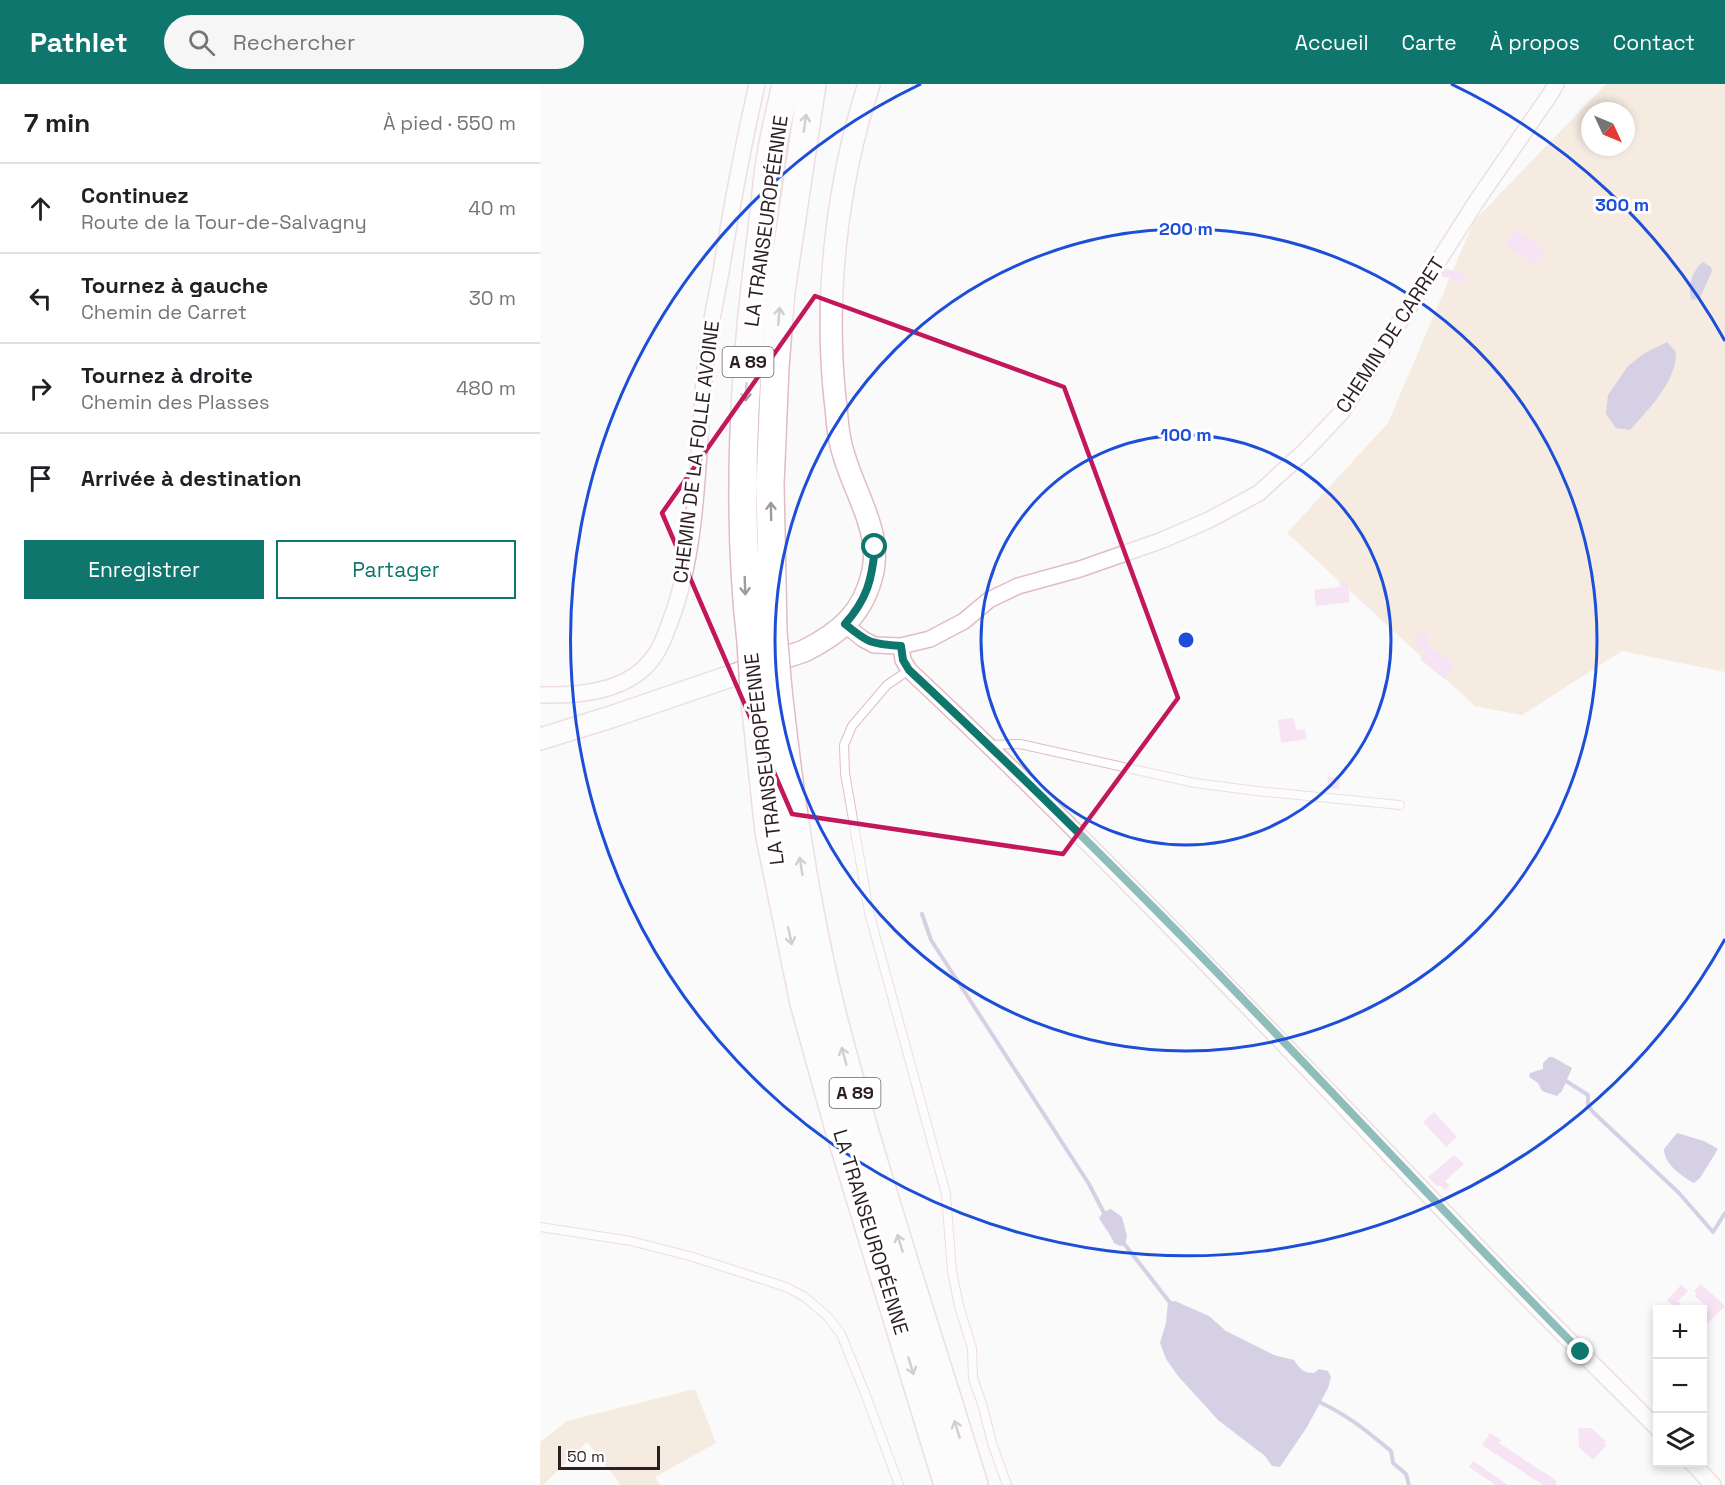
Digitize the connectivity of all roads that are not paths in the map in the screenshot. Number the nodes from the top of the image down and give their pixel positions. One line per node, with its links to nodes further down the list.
1 (757, 84): 11 (street, CHEMIN DE LA FOLLE AVOINE)
2 (786, 84): 7 (highway, LA TRANSEUROPÉENNE / A 89, one-way to 7)
3 (812, 84): 7 (highway, LA TRANSEUROPÉENNE / A 89, one-way to 3)
4 (869, 84): 6 (street)
5 (1556, 84): 8 (street, CHEMIN DE CARRET)
6 (845, 624): 8 (street, CHEMIN DE CARRET); 12 (street)
7 (762, 637): 10 (highway, LA TRANSEUROPÉENNE / A 89, bridge)
8 (901, 646): 9 (street)
9 (909, 670): 13 (street); 21 (lane)
10 (766, 691): 19 (highway, LA TRANSEUROPÉENNE / A 89, one-way to 19); 20 (highway, LA TRANSEUROPÉENNE / A 89, one-way to 10)
11 (540, 695)
12 (540, 739)
13 (989, 745): 14 (lane); 16 (street)
14 (1400, 805)
15 (540, 1227): 18 (lane)
16 (1653, 1424)
17 (1696, 1467): 22 (street)
18 (899, 1485)
19 (948, 1485)
20 (974, 1485)
21 (1007, 1485)
22 (1713, 1485)

